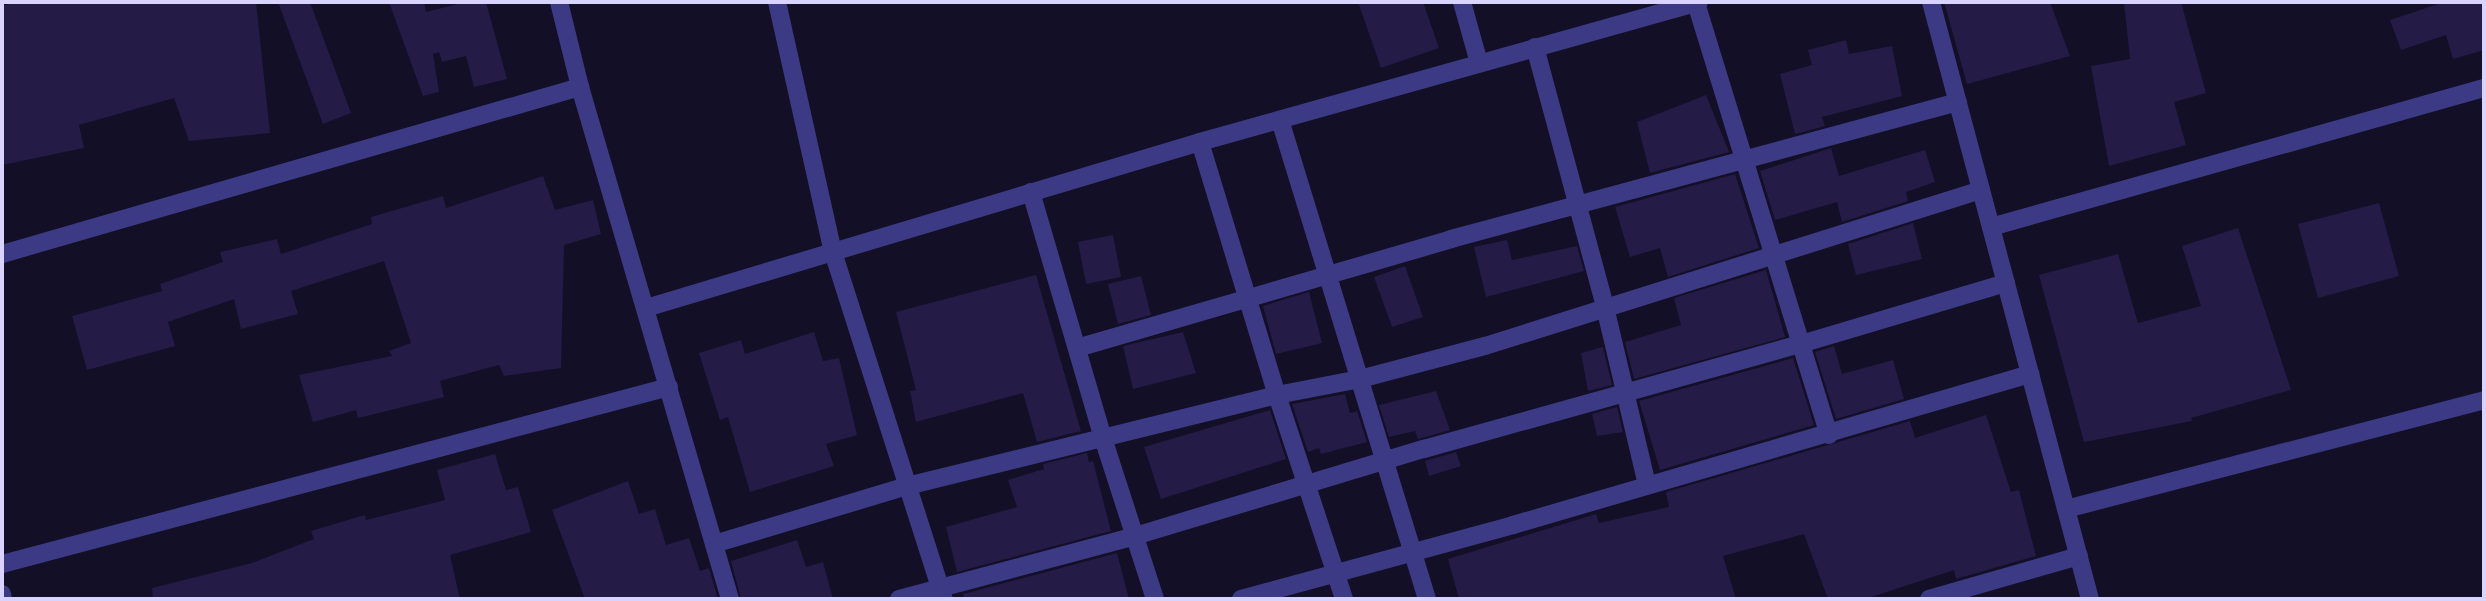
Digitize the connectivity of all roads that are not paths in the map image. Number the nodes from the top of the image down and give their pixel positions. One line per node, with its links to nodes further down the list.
1 (559, 2): 8 (street)
2 (777, 2): 18 (street)
3 (1462, 2): 7 (street)
4 (1697, 2): 6 (street); 13 (street)
5 (1931, 2): 10 (street)
6 (1535, 47): 7 (street); 16 (street)
7 (1479, 63): 11 (street)
8 (580, 87): 19 (street); 25 (street)
9 (2484, 88): 17 (street)
10 (1958, 102): 13 (street); 14 (street)
11 (1280, 120): 12 (street); 21 (street)
12 (1200, 142): 15 (street); 23 (street)
13 (1744, 159): 16 (street); 20 (street)
14 (1981, 190): 17 (street); 20 (street)
15 (1031, 192): 18 (street); 27 (street)
16 (1578, 207): 21 (street); 24 (street)
17 (1991, 227): 22 (street)
18 (833, 252): 25 (street); 38 (street)
19 (2, 254)
20 (1773, 255): 24 (street); 26 (street)
21 (1327, 275): 23 (street); 29 (street)
22 (2006, 283): 26 (street); 28 (street)
23 (1247, 298): 27 (street); 32 (street)
24 (1605, 307): 29 (street); 31 (street)
25 (646, 308): 30 (street)
26 (1801, 344): 31 (street); 34 (street)
27 (1077, 348): 35 (street)
28 (2030, 374): 34 (street); 40 (street)
29 (1360, 379): 32 (street); 36 (street)
30 (668, 387): 42 (street); 45 (street)
31 (1625, 394): 36 (street); 37 (street)
32 (1277, 396): 35 (street); 39 (street)
33 (2484, 400): 40 (street)
34 (1829, 435): 37 (street)
35 (1103, 438): 38 (street); 41 (street)
36 (1384, 461): 39 (street); 43 (street)
37 (1647, 484): 43 (street)
38 (907, 486): 42 (street); 48 (street)
39 (1307, 486): 41 (street); 46 (street)
40 (2066, 509): 44 (street)
41 (1135, 536): 48 (street); 52 (street)
42 (714, 544): 50 (street)
43 (1412, 551): 46 (street); 55 (street)
44 (2079, 556): 56 (street); 57 (street)
45 (2, 564)
46 (1336, 574): 53 (street); 54 (street)
47 (2, 594): 49 (street)
48 (943, 594): 51 (street)
49 (3, 599)
50 (730, 599)
51 (899, 599)
52 (1155, 599)
53 (1241, 599)
54 (1344, 599)
55 (1427, 599)
56 (1929, 599)
57 (2090, 599)

